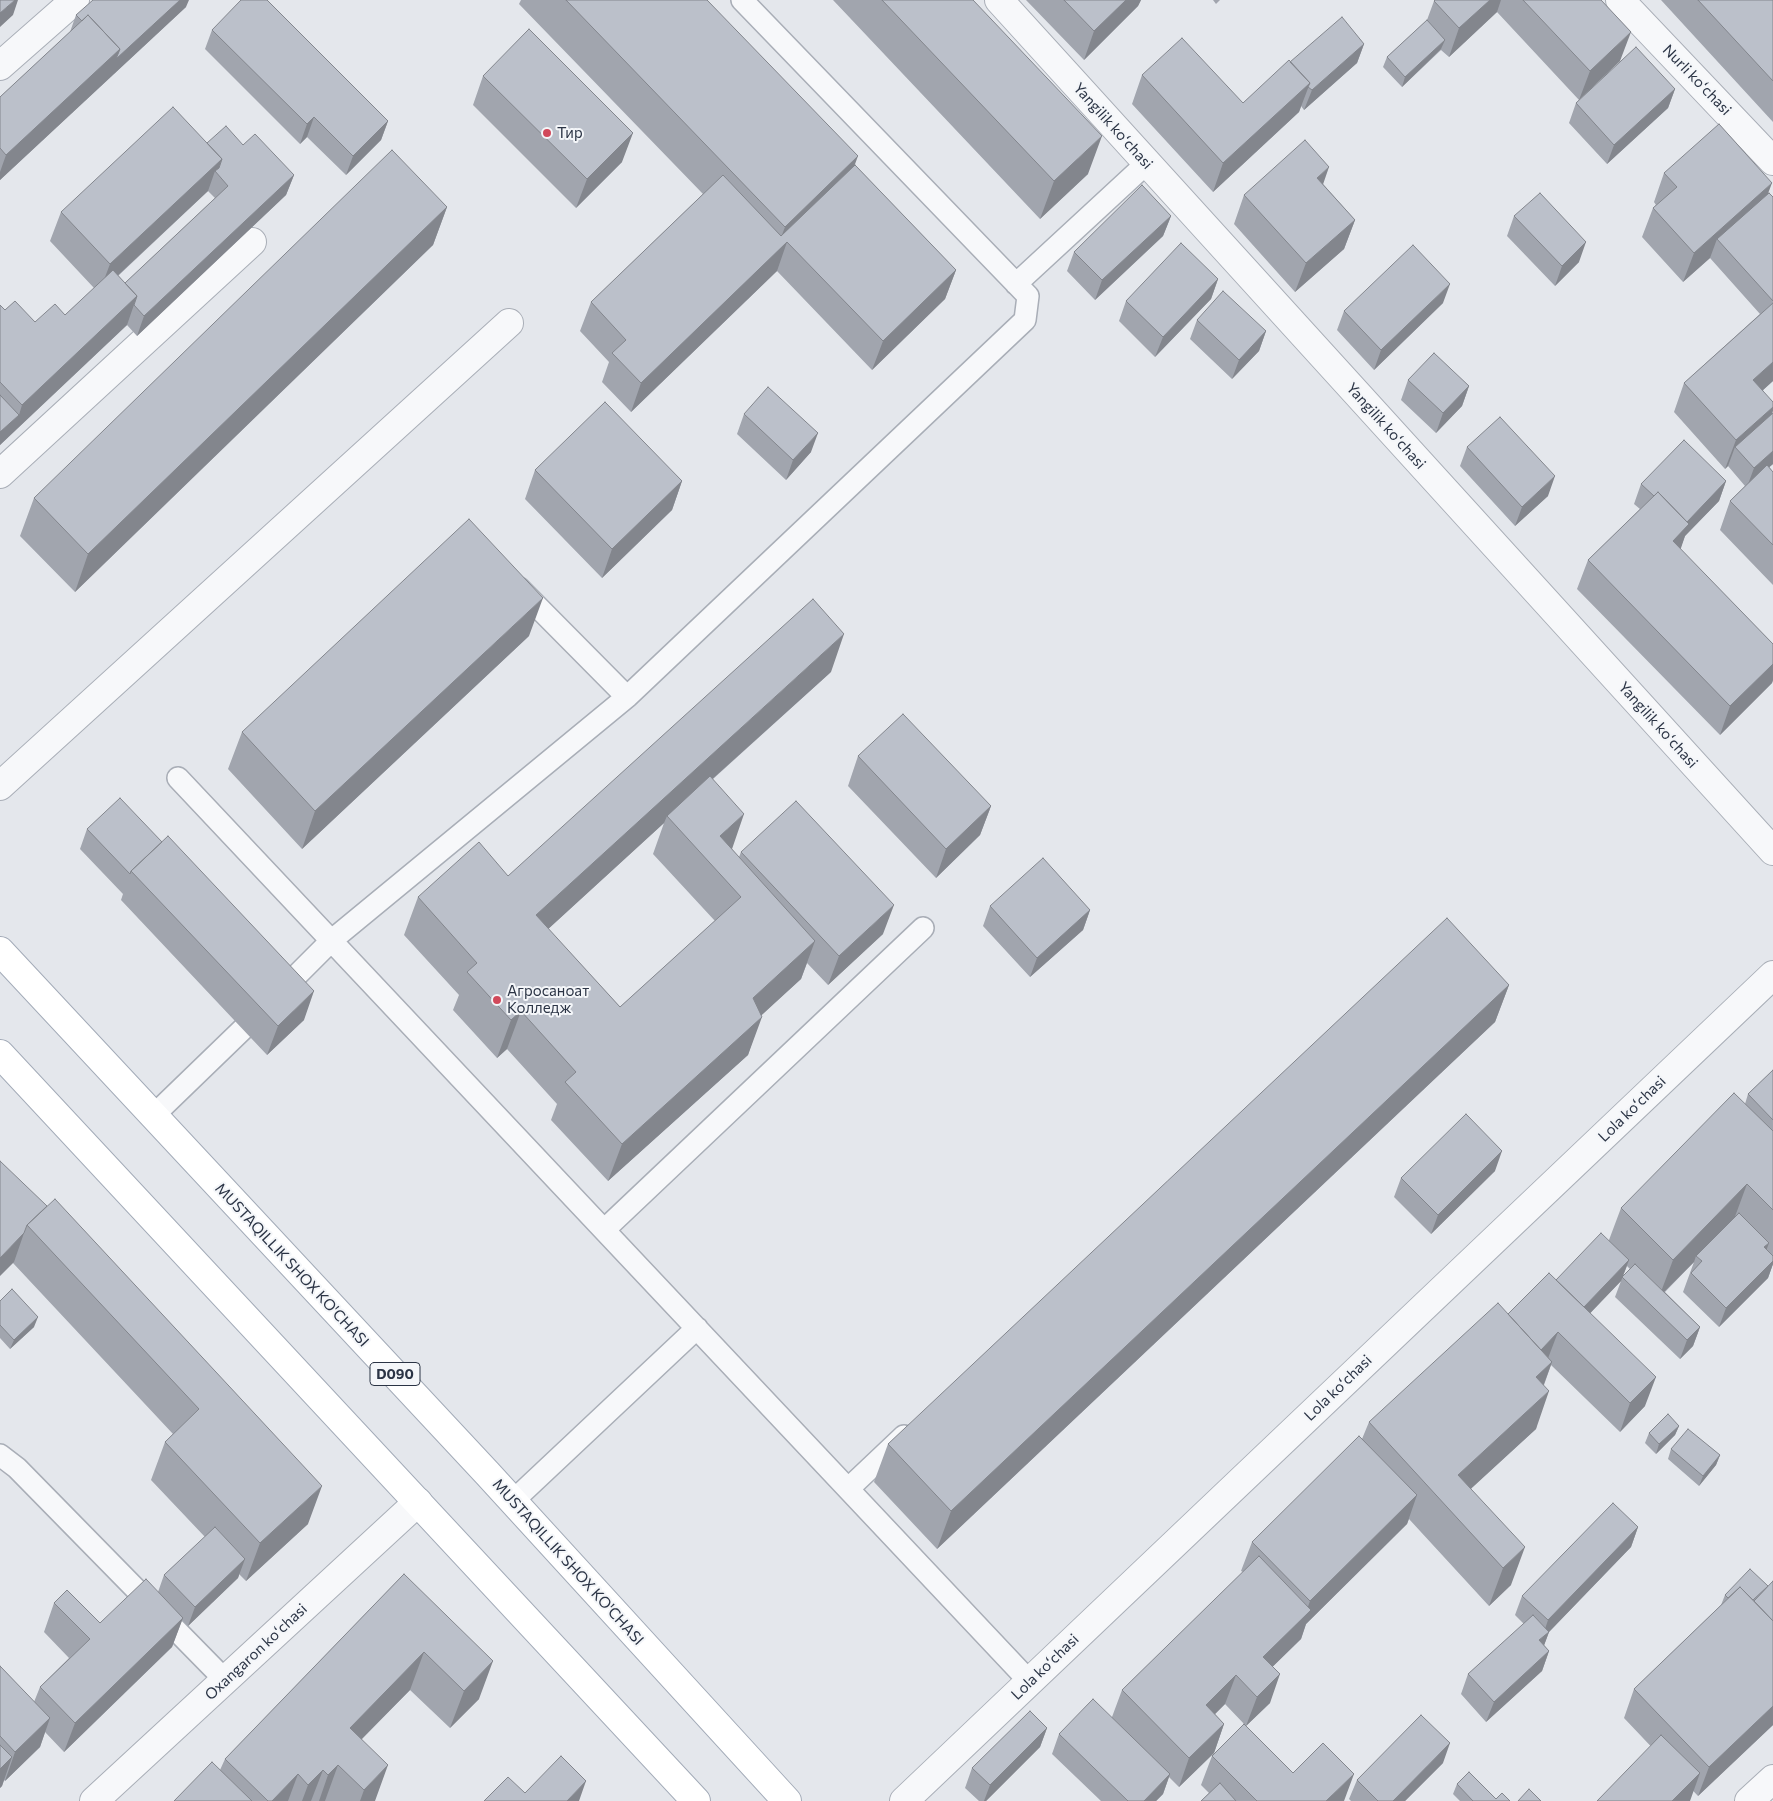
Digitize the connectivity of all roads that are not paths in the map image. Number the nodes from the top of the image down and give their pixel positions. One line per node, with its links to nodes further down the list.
1 (76, 0): 5 (street)
2 (742, 0): 9 (lane)
3 (999, 0): 7 (street, Yangilik koʻchasi)
4 (1620, 0): 6 (street, Nurli koʻchasi)
5 (0, 66)
6 (1773, 161)
7 (1147, 164): 9 (lane); 16 (street, Yangilik koʻchasi)
8 (252, 242): 11 (street)
9 (1016, 284): 13 (lane)
10 (509, 322): 15 (street)
11 (0, 474)
12 (504, 572): 13 (lane)
13 (627, 698): 18 (lane)
14 (178, 778): 18 (lane)
15 (0, 786)
16 (1773, 851)
17 (923, 928): 25 (lane)
18 (332, 940): 21 (lane); 25 (lane)
19 (0, 951): 24 (main road, MUSTAQILLIK SHOX KO'CHASI / D090)
20 (1773, 975): 33 (street, Lola koʻchasi)
21 (279, 993)
22 (242, 1029): 24 (lane)
23 (0, 1054): 31 (main road)
24 (154, 1116): 30 (main road, MUSTAQILLIK SHOX KO'CHASI / D090)
25 (604, 1230): 26 (lane)
26 (697, 1328): 29 (lane); 30 (lane)
27 (920, 1421): 29 (lane)
28 (0, 1455): 32 (lane)
29 (848, 1489): 33 (lane)
30 (513, 1501): 37 (main road, MUSTAQILLIK SHOX KO'CHASI / D090)
31 (418, 1502): 32 (street, Oxangaron koʻchasi); 36 (main road)
32 (226, 1681): 35 (street, Oxangaron koʻchasi)
33 (1029, 1682): 38 (street, Lola koʻchasi)
34 (1773, 1779): 39 (street)
35 (94, 1801)
36 (696, 1801)
37 (787, 1801)
38 (904, 1801)
39 (1749, 1801)

